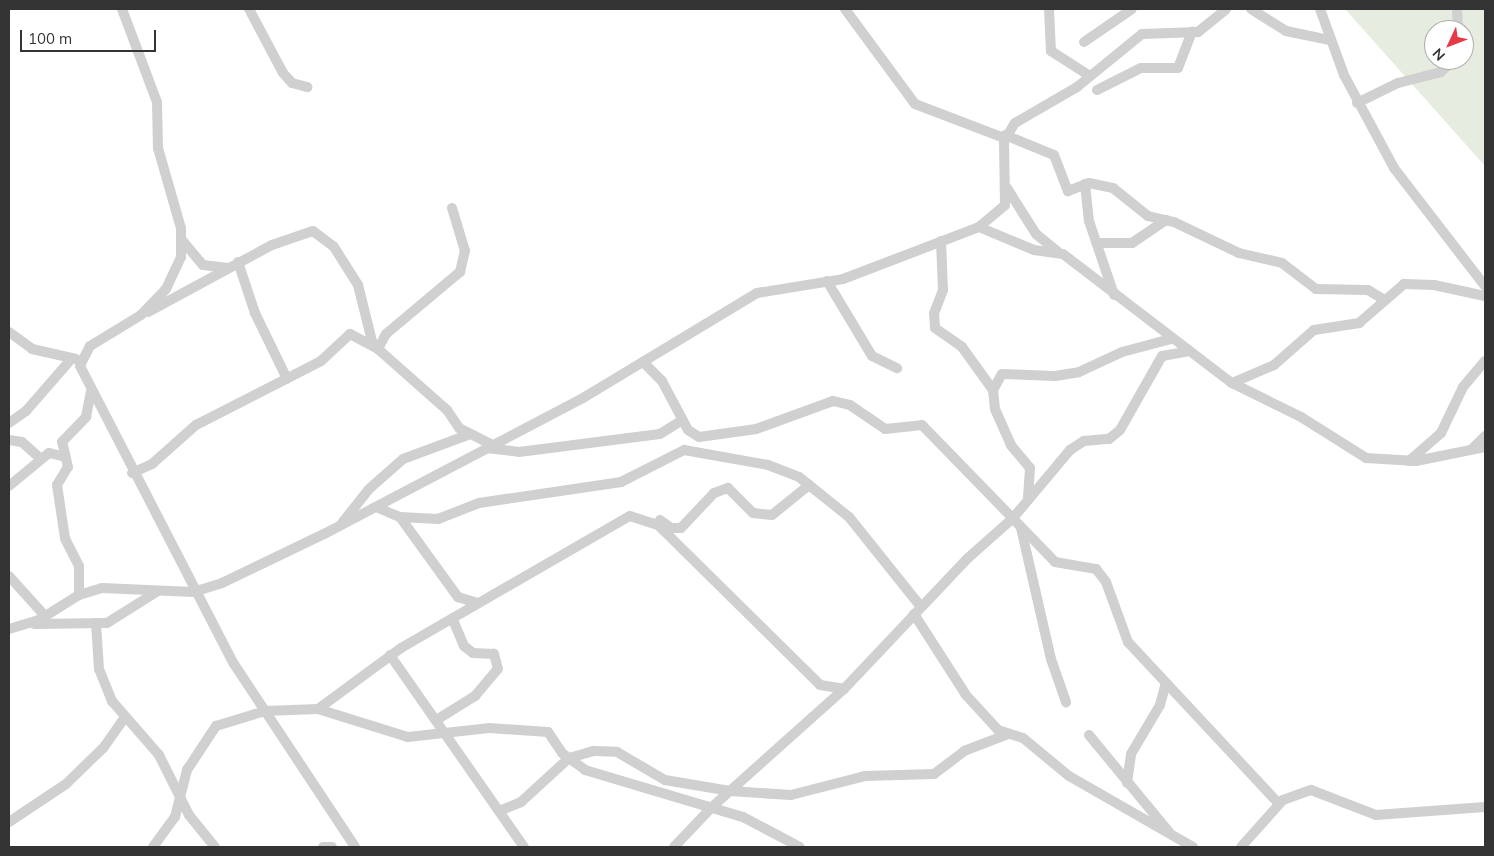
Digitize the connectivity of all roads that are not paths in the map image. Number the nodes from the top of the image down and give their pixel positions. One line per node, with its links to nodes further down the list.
1 (122, 9): 24 (street)
2 (249, 9): 15 (street)
3 (845, 9): 18 (street)
4 (1049, 9): 14 (street)
5 (1132, 9): 12 (street)
6 (1234, 9): 9 (street)
7 (1250, 9): 11 (street)
8 (1320, 9): 11 (street)
9 (1224, 11): 10 (street)
10 (1192, 32): 14 (street); 16 (street)
11 (1330, 40): 17 (street)
12 (1084, 42)
13 (1443, 70): 17 (street)
14 (1090, 76): 18 (street)
15 (308, 87)
16 (1097, 90)
17 (1357, 103): 31 (street)
18 (1005, 136): 19 (street); 20 (street)
19 (1085, 184): 22 (street); 26 (street)
20 (1005, 185): 23 (street); 27 (street)
21 (452, 208): 38 (street)
22 (1166, 220): 26 (street); 34 (street)
23 (979, 228): 25 (street); 27 (street)
24 (181, 239): 29 (street); 35 (street)
25 (941, 241): 30 (street); 47 (street)
26 (1097, 242): 32 (street)
27 (1058, 252): 32 (street)
28 (238, 262): 29 (street); 38 (street); 44 (street)
29 (227, 268): 35 (street)
30 (827, 281): 42 (street); 43 (street)
31 (1485, 286)
32 (1115, 296): 37 (street)
33 (1485, 296): 34 (street)
34 (1383, 299): 45 (street)
35 (141, 315): 40 (street)
36 (9, 332): 40 (street)
37 (1171, 339): 39 (street); 47 (street)
38 (375, 347): 44 (street); 50 (street)
39 (1190, 351): 45 (street); 62 (street)
40 (77, 359): 46 (street); 49 (street)
41 (1485, 361): 58 (street)
42 (643, 362): 48 (street); 53 (street)
43 (897, 368)
44 (287, 379): 59 (street)
45 (1232, 383): 58 (street)
46 (91, 390): 56 (street); 59 (street)
47 (993, 390): 62 (street)
48 (681, 421): 53 (street); 65 (street)
49 (9, 423)
50 (468, 435): 53 (street); 67 (street)
51 (1485, 436): 55 (street)
52 (9, 440): 57 (street)
53 (490, 446): 63 (street)
54 (1485, 447): 55 (street)
55 (1473, 448): 58 (street)
56 (66, 457): 57 (street); 72 (street)
57 (41, 459): 60 (street)
58 (1408, 461)
59 (132, 473): 71 (street)
60 (10, 483)
61 (809, 484): 64 (street); 66 (street); 74 (street)
62 (1028, 498): 65 (street)
63 (376, 507): 64 (street); 67 (street)
64 (400, 517): 73 (street)
65 (1013, 518): 68 (street); 74 (street)
66 (626, 519): 73 (street); 82 (street)
67 (340, 526): 71 (street)
68 (1021, 527): 81 (street); 83 (street)
69 (9, 576): 75 (street)
70 (158, 591): 71 (street); 72 (street); 77 (street)
71 (193, 592): 85 (street)
72 (79, 595): 75 (street)
73 (478, 603): 76 (street)
74 (917, 611): 82 (street); 89 (street)
75 (45, 616): 78 (street)
76 (452, 618): 80 (street); 87 (street)
77 (96, 623): 78 (street); 86 (street)
78 (26, 625): 79 (street)
79 (9, 629)
80 (390, 655): 84 (street); 87 (street)
81 (1166, 683): 92 (street); 95 (street)
82 (844, 689): 93 (street)
83 (1066, 702)
84 (318, 709): 85 (street); 88 (street)
85 (265, 710): 94 (street); 105 (street)
86 (124, 718): 94 (street); 99 (street)
87 (438, 719): 88 (street)
88 (450, 735): 91 (street); 98 (street)
89 (1006, 735): 93 (street); 100 (street)
90 (1088, 735): 92 (street)
91 (569, 758): 93 (street); 96 (street); 98 (street)
92 (1128, 783): 100 (street)
93 (730, 792): 96 (street)
94 (180, 795): 101 (street); 102 (street)
95 (1279, 804): 97 (street); 110 (street)
96 (712, 807): 107 (street); 108 (street)
97 (1485, 807)
98 (499, 811): 106 (street)
99 (9, 822)
100 (1173, 837): 109 (street)
101 (153, 847)
102 (215, 847)
103 (323, 847): 104 (street)
104 (332, 847)
105 (355, 847)
106 (524, 847)
107 (674, 847)
108 (800, 847)
109 (1194, 847)
110 (1241, 847)

